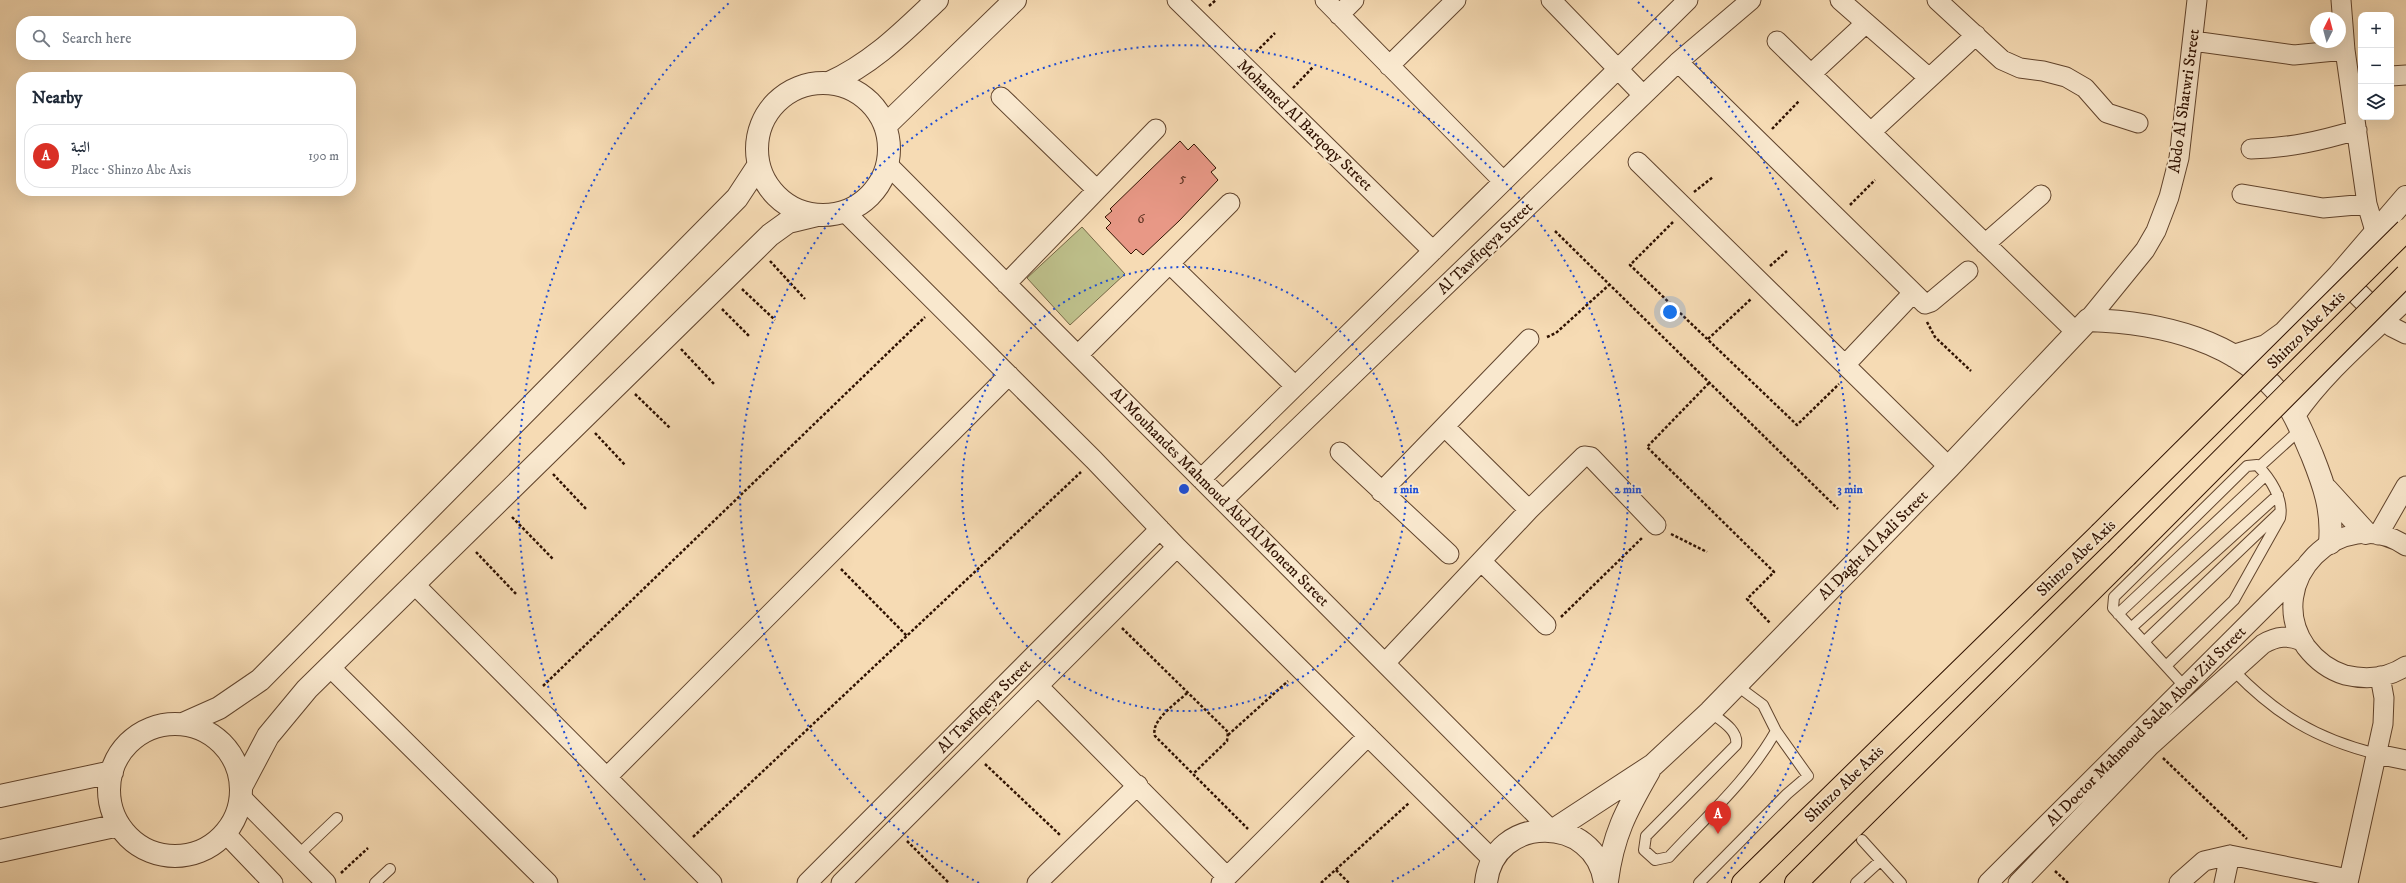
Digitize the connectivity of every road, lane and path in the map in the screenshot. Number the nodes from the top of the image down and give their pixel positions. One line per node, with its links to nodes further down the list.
1 (937, 0): 31 (street)
2 (1015, 0): 37 (street)
3 (1177, 0): 22 (street, Mohamed Al Barqoqy Street)
4 (1325, 0): 14 (street)
5 (1354, 0): 14 (street)
6 (1456, 0): 23 (street)
7 (1688, 0): 25 (street)
8 (1751, 0): 21 (street, Al Tawfiqeya Street)
9 (1840, 0): 15 (street)
10 (1936, 0): 17 (street)
11 (2197, 0): 19 (street, Abdo Al Shatwri Street)
12 (2341, 0): 20 (street)
13 (1561, 3): 25 (street)
14 (1339, 15): 23 (street)
15 (1866, 23): 26 (street); 29 (street)
16 (1275, 32): 22 (path)
17 (1976, 35): 29 (street); 36 (street)
18 (1777, 41): 26 (street)
19 (2193, 41): 20 (street); 81 (street, Abdo Al Shatwri Street)
20 (2345, 50): 30 (street)
21 (1678, 62): 32 (street, Al Tawfiqeya Street); 41 (street)
22 (1243, 65): 35 (street, Mohamed Al Barqoqy Street)
23 (1389, 66): 48 (street)
24 (1313, 68): 35 (path)
25 (1618, 68): 32 (street); 48 (street)
26 (1811, 74): 40 (street)
27 (2406, 74): 28 (street)
28 (2394, 76)
29 (1929, 78): 40 (street)
30 (2355, 79): 39 (street)
31 (829, 83): 37 (street); 45 (street)
32 (1643, 95): 112 (street, Al Tawfiqeya Street)
33 (1001, 97): 49 (street)
34 (1799, 101): 41 (path)
35 (1280, 102): 64 (street, Mohamed Al Barqoqy Street)
36 (2138, 123)
37 (885, 126): 44 (street)
38 (1156, 129): 49 (street)
39 (2357, 130): 42 (street); 54 (street)
40 (1871, 132): 62 (street)
41 (1759, 142): 58 (street)
42 (2251, 149)
43 (1638, 162): 55 (street)
44 (887, 164): 56 (street); 72 (street, Al Mouhandes Mahmoud Abd Al Monem Street)
45 (758, 166): 57 (street); 156 (street)
46 (1712, 177): 55 (path)
47 (1875, 180): 58 (path)
48 (1503, 181): 64 (street)
49 (1097, 190): 72 (street)
50 (2242, 194): 54 (street)
51 (2041, 195): 62 (street)
52 (2406, 197): 61 (street)
53 (1230, 203): 66 (street)
54 (2368, 204): 61 (street)
55 (1683, 207): 71 (street); 86 (path)
56 (844, 211): 57 (street); 78 (street)
57 (817, 215): 63 (street)
58 (1837, 218): 77 (street)
59 (1555, 230): 73 (path)
60 (2406, 230): 206 (main road, Shinzo Abe Axis, bridge)
61 (2375, 231): 68 (street)
62 (1986, 244): 81 (street)
63 (757, 248): 70 (street); 76 (path)
64 (1433, 251): 95 (street)
65 (1787, 251): 71 (path)
66 (1170, 264): 87 (street); 95 (street)
67 (1968, 271): 77 (street)
68 (2339, 274): 80 (street); 88 (street)
69 (2406, 275): 207 (main road, Shinzo Abe Axis, bridge)
70 (728, 276): 74 (street); 79 (path)
71 (1760, 282): 86 (path); 89 (street)
72 (1006, 284): 87 (street, Al Mouhandes Mahmoud Abd Al Monem Street)
73 (1610, 284): 85 (path); 93 (path)
74 (709, 296): 83 (street); 84 (path)
75 (2406, 298): 80 (street)
76 (805, 299)
77 (1919, 299): 89 (street); 90 (path)
78 (938, 304): 91 (street); 154 (path)
79 (775, 320)
80 (2384, 320): 82 (street); 97 (street)
81 (2082, 326): 88 (street); 104 (street, Al Daght Al Aali Street)
82 (2406, 334)
83 (668, 335): 92 (street); 94 (path)
84 (750, 337)
85 (1529, 339): 98 (street)
86 (1708, 339): 89 (path)
87 (1078, 355): 107 (street, Al Mouhandes Mahmoud Abd Al Monem Street)
88 (2234, 356): 97 (street)
89 (1848, 368): 104 (street)
90 (1971, 371)
91 (1009, 375): 101 (street); 127 (street)
92 (622, 381): 96 (street); 99 (path)
93 (1709, 383): 114 (path); 139 (path)
94 (714, 384)
95 (1295, 386): 107 (street)
96 (583, 419): 102 (street); 103 (path)
97 (2298, 422): 105 (lane); 109 (street)
98 (1444, 427): 110 (street); 116 (street)
99 (670, 428)
100 (1340, 452): 110 (street)
101 (1094, 460): 119 (street); 138 (path)
102 (540, 461): 113 (street); 115 (path)
103 (625, 465)
104 (1949, 467): 139 (street, Al Daght Al Aali Street)
105 (2259, 467): 106 (lane); 134 (lane)
106 (2265, 476): 111 (lane); 134 (lane)
107 (1201, 479): 112 (street, Al Mouhandes Mahmoud Abd Al Monem Street)
108 (2406, 486): 120 (street)
109 (2325, 488): 120 (street); 122 (street)
110 (1382, 492): 126 (street)
111 (2278, 495): 117 (lane); 137 (lane)
112 (1222, 500): 143 (street, Al Mouhandes Mahmoud Abd Al Monem Street)
113 (497, 502): 121 (street); 128 (path)
114 (1838, 509)
115 (587, 510)
116 (1528, 510): 118 (street); 129 (street)
117 (2282, 510): 141 (lane); 145 (lane)
118 (1656, 525): 125 (path); 136 (path)
119 (1160, 529): 124 (street); 133 (street, Al Tawfiqeya Street)
120 (2372, 534): 122 (street, Al Doctor Mahmoud Saleh Abou Zid Street); 123 (street)
121 (462, 537): 131 (street); 132 (path)
122 (2330, 543): 130 (street, Al Doctor Mahmoud Saleh Abou Zid Street)
123 (2406, 546)
124 (1178, 547): 135 (street, Al Tawfiqeya Street); 147 (street)
125 (1707, 552)
126 (1449, 554)
127 (827, 555): 138 (path); 167 (street)
128 (553, 559)
129 (1481, 561): 136 (street); 143 (street)
130 (2304, 568): 140 (street); 142 (street, Al Doctor Mahmoud Saleh Abou Zid Street)
131 (414, 584): 144 (street); 154 (street)
132 (517, 595)
133 (1092, 599): 135 (street); 198 (street, Al Tawfiqeya Street)
134 (2118, 614): 137 (lane)
135 (1108, 615): 151 (street, Al Tawfiqeya Street); 153 (path)
136 (1546, 625)
137 (2131, 628): 141 (lane)
138 (906, 636): 182 (path)
139 (1782, 636): 150 (street, Al Daght Al Aali Street)
140 (2302, 641): 148 (street, Al Doctor Mahmoud Saleh Abou Zid Street); 149 (street)
141 (2144, 642): 145 (lane)
142 (2218, 654): 148 (street); 152 (street, Al Doctor Mahmoud Saleh Abou Zid Street)
143 (1385, 663): 175 (street, Al Mouhandes Mahmoud Abd Al Monem Street)
144 (330, 666): 170 (street); 196 (street)
145 (2166, 666): 152 (lane)
146 (2406, 666): 149 (street)
147 (1302, 668): 158 (path); 159 (street)
148 (2234, 671): 160 (street, Al Doctor Mahmoud Saleh Abou Zid Street); 162 (lane)
149 (2380, 676): 162 (street)
150 (1736, 685): 155 (street, Al Daght Al Aali Street); 157 (lane)
151 (1038, 686): 161 (street, Al Tawfiqeya Street); 168 (street)
152 (2185, 687): 210 (street, Al Doctor Mahmoud Saleh Abou Zid Street)
153 (1187, 693): 158 (path); 166 (path)
154 (530, 699): 167 (street)
155 (1710, 712): 157 (lane); 164 (street, Al Daght Al Aali Street)
156 (183, 724): 165 (street); 170 (street)
157 (1776, 731): 205 (lane)
158 (1228, 735): 166 (path)
159 (1368, 736): 169 (street); 178 (street)
160 (2150, 746): 179 (path); 211 (street, Al Doctor Mahmoud Saleh Abou Zid Street)
161 (972, 751): 174 (street, Al Tawfiqeya Street); 181 (path)
162 (2377, 754): 163 (street); 193 (street)
163 (2406, 760)
164 (1653, 765): 175 (street, Al Daght Al Aali Street); 204 (street, Al Daght Al Aali Street)
165 (112, 772): 171 (street); 173 (street)
166 (1193, 774): 178 (path)
167 (607, 777): 182 (street)
168 (1138, 785): 181 (street); 192 (street)
169 (1423, 791): 186 (street); 189 (path)
170 (241, 792): 176 (street); 184 (street)
171 (0, 796)
172 (337, 818): 184 (lane)
173 (119, 825): 176 (street); 183 (street)
174 (894, 828): 199 (street, Al Tawfiqeya Street); 200 (path)
175 (1552, 830): 186 (street); 204 (street)
176 (225, 833): 194 (street)
177 (1862, 840): 187 (lane)
178 (1262, 842): 192 (street)
179 (2251, 842)
180 (368, 848): 190 (path)
181 (1073, 848): 191 (street)
182 (680, 850): 197 (street)
183 (0, 851)
184 (298, 854): 190 (street)
185 (2230, 855): 193 (street); 212 (street); 213 (street)
186 (1493, 860): 203 (street)
187 (1880, 861): 208 (lane); 209 (lane)
188 (390, 869): 195 (lane)
189 (1336, 870): 201 (path); 202 (path)
190 (331, 880)
191 (1047, 880)
192 (1224, 880)
193 (2348, 881)
194 (273, 883)
195 (375, 883)
196 (548, 883)
197 (712, 883)
198 (807, 883)
199 (841, 883)
200 (949, 883)
201 (1321, 883)
202 (1349, 883)
203 (1486, 883)
204 (1606, 883)
205 (1699, 883)
206 (1743, 883)
207 (1796, 883)
208 (1856, 883)
209 (1901, 883)
210 (1988, 883)
211 (2018, 883)
212 (2179, 883)
213 (2224, 883)

